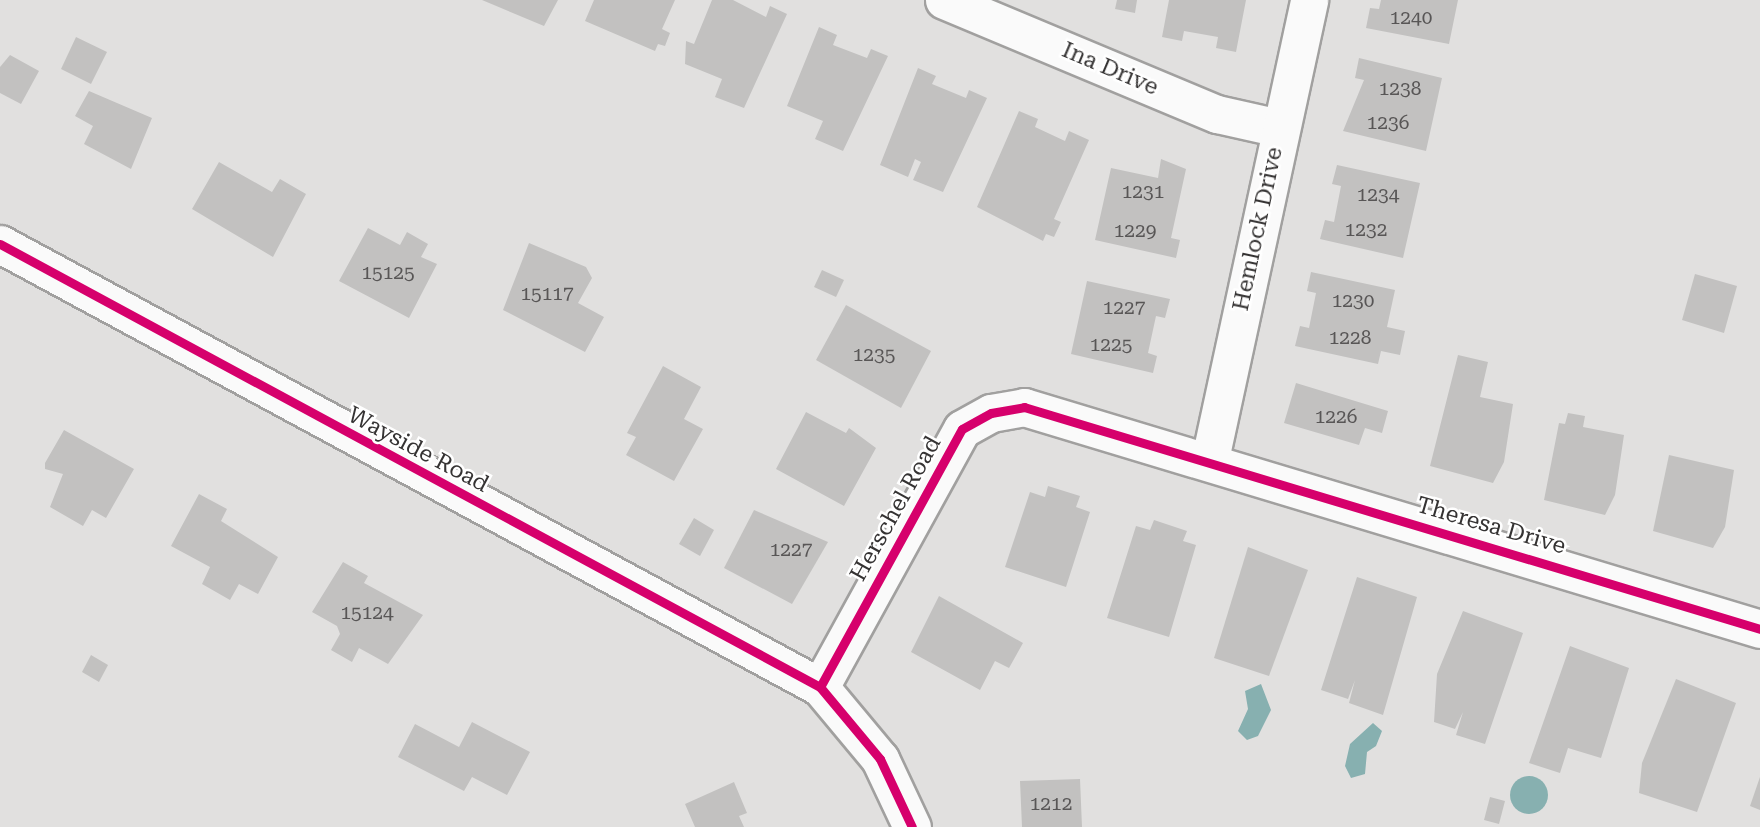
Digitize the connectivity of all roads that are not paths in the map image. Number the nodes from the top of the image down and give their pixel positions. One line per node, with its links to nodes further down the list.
1 (944, 0): 3 (street, Ina Drive)
2 (1309, 0): 3 (street, Hemlock Drive)
3 (1279, 128): 5 (street, Hemlock Drive)
4 (0, 244): 7 (street, Wayside Road)
5 (1210, 459): 6 (street, Theresa Drive); 7 (street, Herschel Road)
6 (1760, 629)
7 (820, 687): 8 (street)
8 (912, 827)

